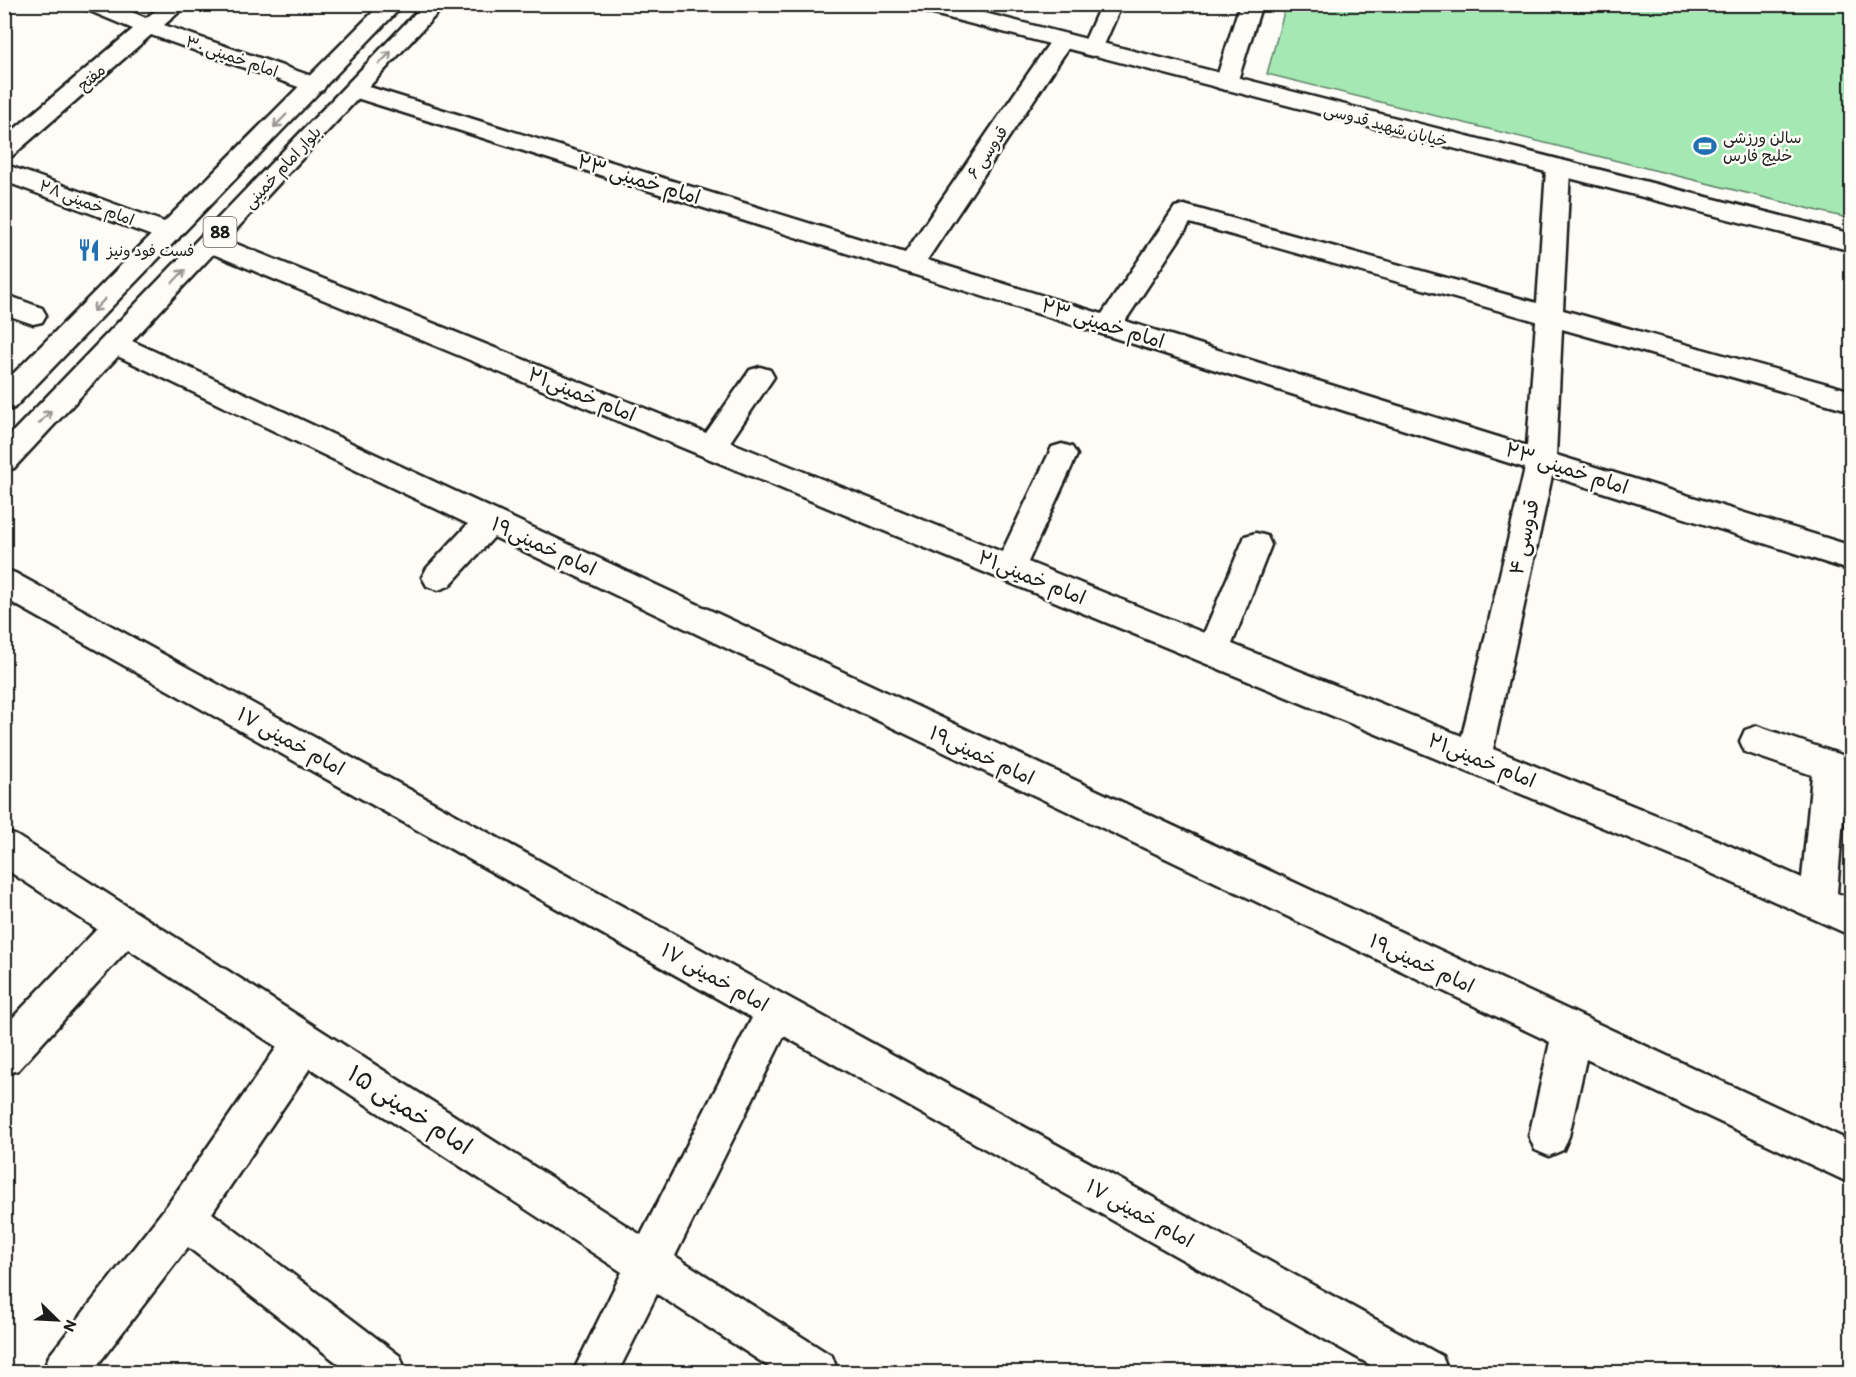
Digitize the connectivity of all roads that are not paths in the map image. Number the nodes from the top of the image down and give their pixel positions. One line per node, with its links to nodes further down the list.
1 (93, 4): 8 (main road, امام خمینی ۳۰)
2 (178, 4): 8 (main road, مفتح)
3 (394, 4): 12 (main road, بلوار امام خمینی / 88)
4 (436, 4): 13 (main road, بلوار امام خمینی / 88, one-way to 4)
5 (922, 4): 9 (main road, خیابان شهید قدوسی)
6 (1112, 4): 10 (main road)
7 (1251, 4): 11 (main road)
8 (148, 27): 12 (main road, امام خمینی ۳۰); 14 (main road, مفتح)
9 (1062, 41): 10 (main road, خیابان شهید قدوسی); 20 (main road, قدوسی ۶)
10 (1092, 49): 11 (main road, خیابان شهید قدوسی)
11 (1226, 83): 15 (main road, خیابان شهید قدوسی)
12 (315, 86): 17 (main road, بلوار امام خمینی / 88, one-way to 17)
13 (355, 90): 18 (main road, بلوار امام خمینی / 88); 20 (main road, امام خمینی ۲۳)
14 (4, 151)
15 (1558, 170): 19 (main road, خیابان شهید قدوسی); 23 (main road, قدوسی ۴)
16 (4, 172): 17 (main road, امام خمینی ۲۸)
17 (169, 233): 27 (main road, بلوار امام خمینی / 88, one-way to 27)
18 (210, 243): 25 (main road, بلوار امام خمینی / 88, one-way to 18); 29 (main road, امام خمینی۲۱)
19 (1851, 243)
20 (911, 264): 24 (main road, امام خمینی ۲۳)
21 (4, 303): 22 (main road)
22 (33, 315)
23 (1550, 317): 24 (main road); 28 (main road); 32 (main road, قدوسی ۴)
24 (1108, 325): 32 (main road, امام خمینی ۲۳)
25 (115, 342): 31 (main road, بلوار امام خمینی / 88, one-way to 25); 33 (main road, امام خمینی۱۹)
26 (760, 377): 29 (main road)
27 (4, 401)
28 (1851, 401)
29 (711, 447): 36 (main road, امام خمینی۲۱)
30 (1062, 455): 36 (main road)
31 (4, 460)
32 (1541, 460): 35 (main road, امام خمینی ۲۳); 41 (main road, قدوسی ۴)
33 (490, 521): 37 (main road); 47 (main road, امام خمینی۱۹)
34 (1256, 545): 39 (main road)
35 (1851, 559)
36 (1010, 568): 39 (main road, امام خمینی۲۱)
37 (438, 577)
38 (4, 582): 46 (main road, امام خمینی ۱۷)
39 (1214, 651): 41 (main road, امام خمینی۲۱)
40 (1757, 741): 43 (main road)
41 (1474, 757): 43 (main road, امام خمینی۲۱)
42 (4, 848): 45 (main road, امام خمینی ۱۵)
43 (1818, 903): 44 (main road, امام خمینی۲۱)
44 (1851, 918)
45 (125, 926): 48 (main road, امام خمینی ۱۵); 49 (main road)
46 (776, 1011): 53 (main road); 58 (main road, امام خمینی ۱۷)
47 (1572, 1033): 50 (main road); 51 (main road, امام خمینی۱۹)
48 (304, 1042): 52 (main road); 53 (main road, امام خمینی ۱۵)
49 (4, 1056)
50 (1549, 1136)
51 (1851, 1164)
52 (184, 1218): 54 (main road); 55 (main road)
53 (649, 1265): 56 (main road); 57 (main road, امام خمینی ۱۵)
54 (65, 1372)
55 (384, 1372)
56 (595, 1372)
57 (816, 1372)
58 (1426, 1372)

